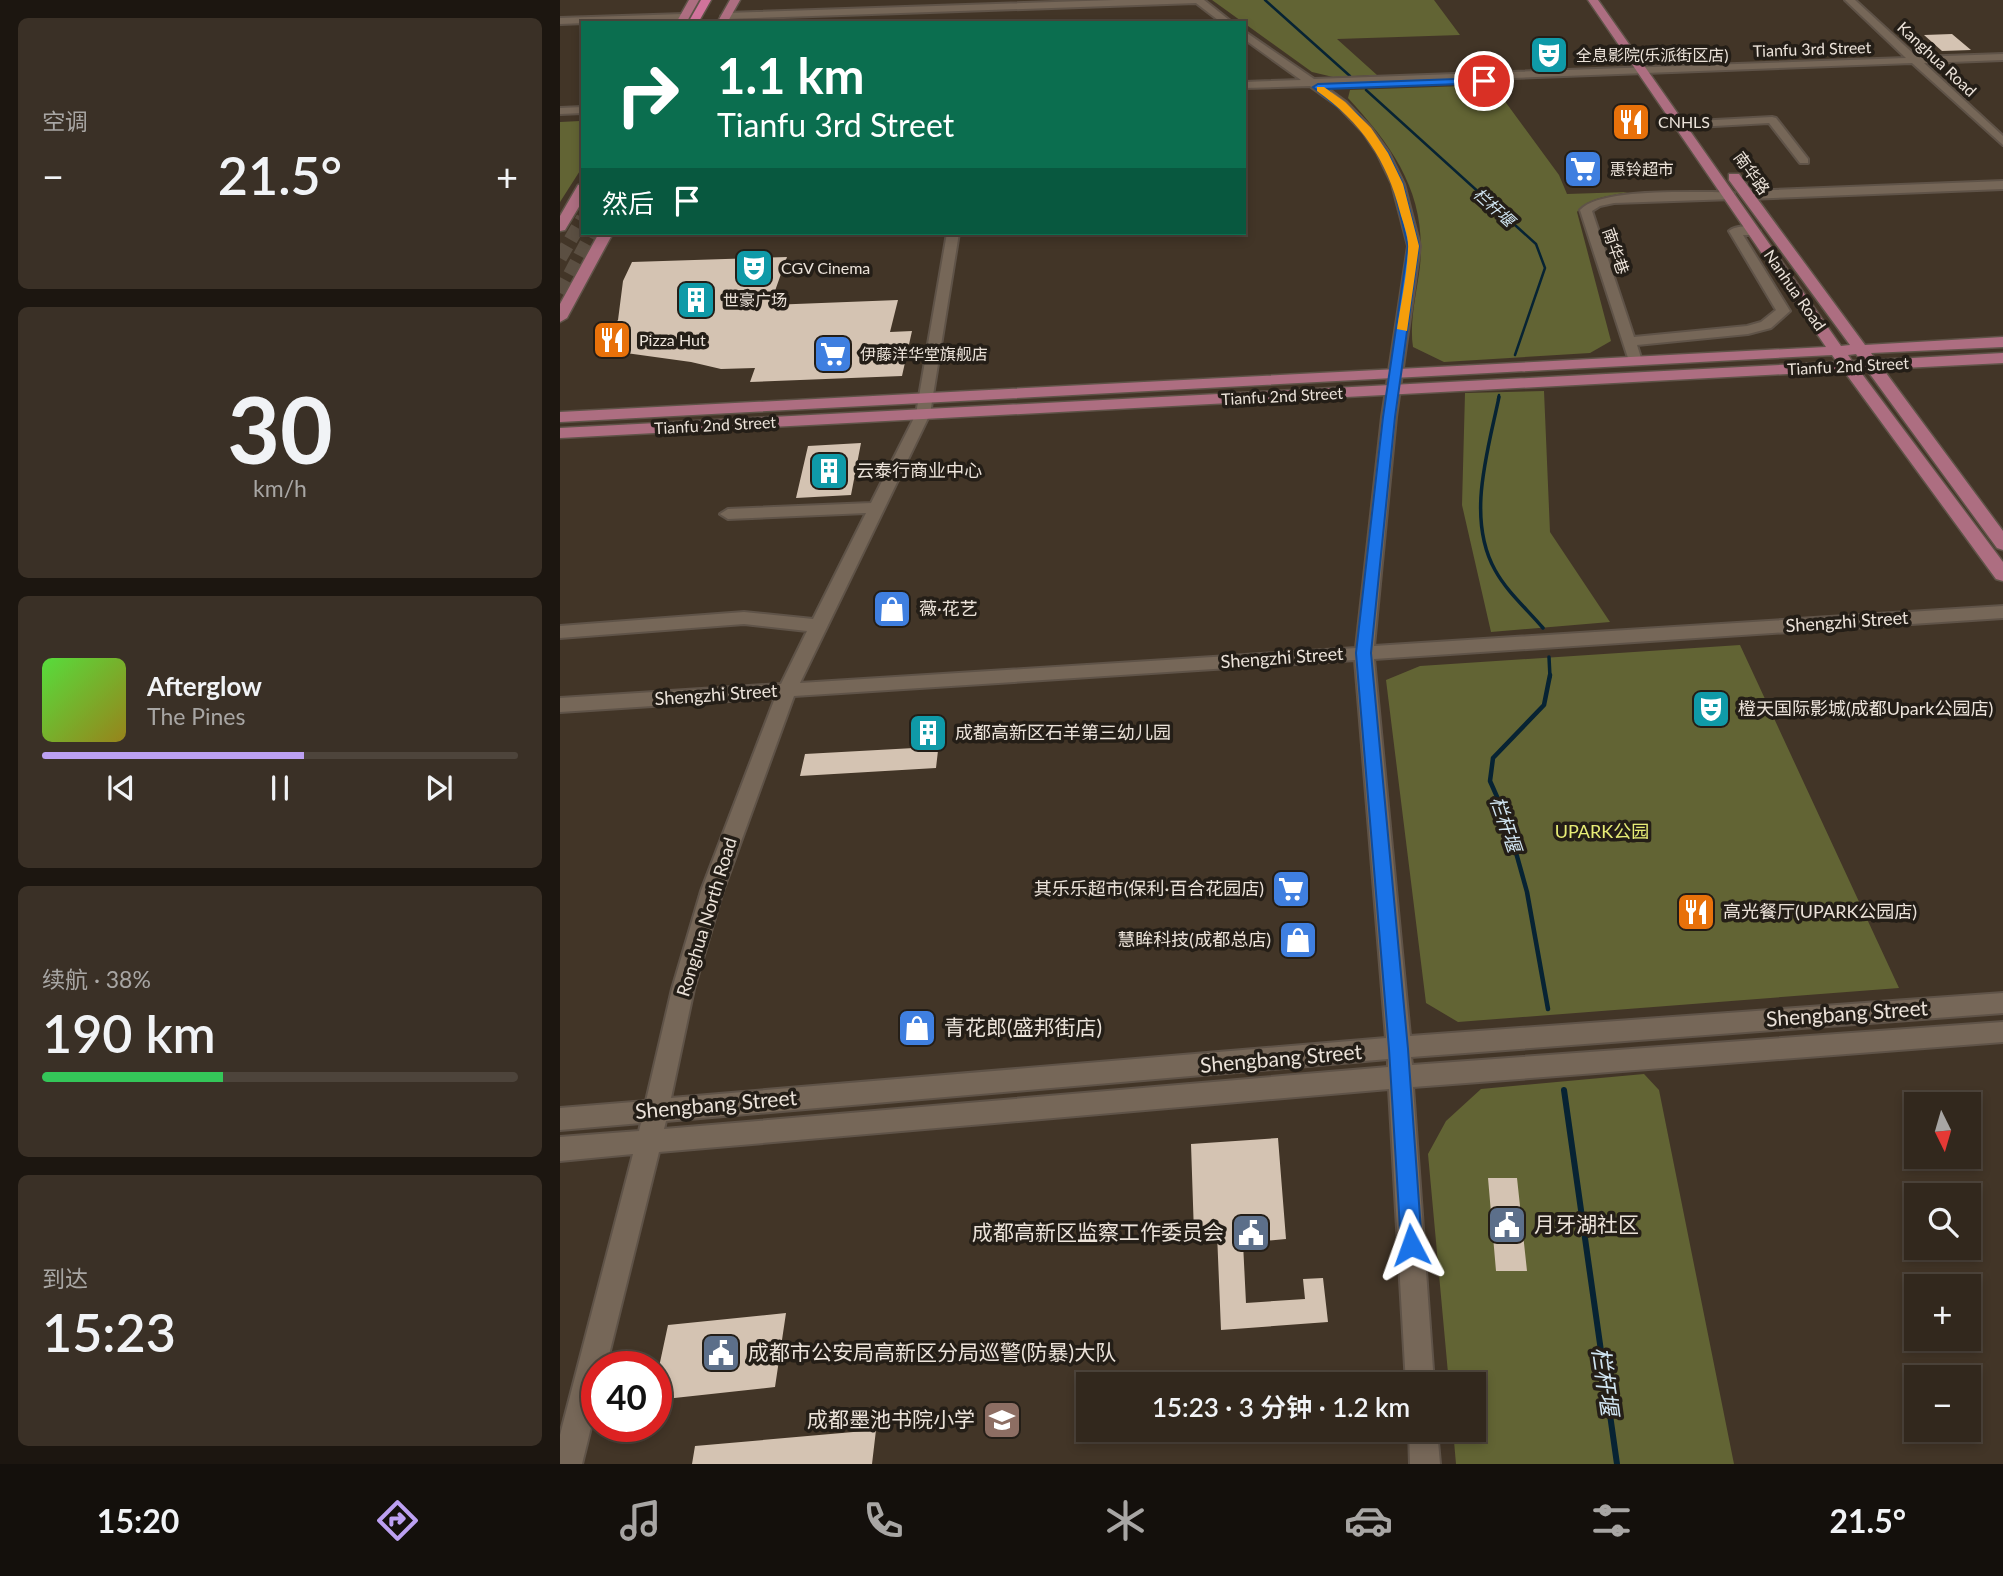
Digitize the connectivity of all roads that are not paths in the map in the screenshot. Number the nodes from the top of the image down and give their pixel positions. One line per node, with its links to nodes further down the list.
1 (694, 0): 12 (main road)
2 (706, 0): 12 (highway)
3 (719, 0): 13 (highway)
4 (735, 0): 10 (main road)
5 (1198, 0): 9 (street); 14 (street)
6 (1594, 0): 18 (main road, Nanhua Road)
7 (1605, 0): 18 (main road, 南华路)
8 (1850, 0): 17 (street, Kanghua Road)
9 (951, 4): 10 (street)
10 (724, 19)
11 (560, 21): 12 (street)
12 (686, 21)
13 (707, 21)
14 (1225, 21)
15 (1246, 35): 19 (street)
16 (2003, 60): 17 (street, Tianfu 3rd Street)
17 (1917, 63): 18 (street, Tianfu 3rd Street); 24 (street, Kanghua Road)
18 (1651, 72): 19 (street, Tianfu 3rd Street); 23 (main road, 南华路); 29 (main road, Nanhua Road)
19 (1314, 85): 20 (street, Tianfu 3rd Street); 43 (street)
20 (1246, 87)
21 (560, 113): 22 (street)
22 (581, 113)
23 (1696, 124): 25 (street); 28 (main road, 南华路)
24 (2003, 142)
25 (1804, 161)
26 (2003, 185): 28 (street)
27 (581, 191): 30 (main road)
28 (1747, 195): 37 (main road, 南华路)
29 (1730, 196): 31 (main road, Nanhua Road); 35 (street, 南华巷)
30 (560, 227)
31 (1754, 231): 35 (street); 38 (main road, Nanhua Road)
32 (605, 235): 34 (main road)
33 (953, 235): 44 (street, Ronghua North Road)
34 (560, 318)
35 (1629, 342): 40 (street, 南华巷)
36 (2003, 342): 37 (main road, Tianfu 2nd Street)
37 (1862, 349): 38 (main road, Tianfu 2nd Street); 41 (main road, 南华路)
38 (1837, 351): 40 (main road, Tianfu 2nd Street); 42 (main road, Nanhua Road)
39 (2003, 358): 41 (main road, Tianfu 2nd Street)
40 (1635, 361): 43 (main road, Tianfu 2nd Street)
41 (1873, 365): 42 (main road, Tianfu 2nd Street); 49 (main road)
42 (1849, 366): 43 (main road, Tianfu 2nd Street); 50 (main road, Nanhua Road)
43 (1396, 382): 44 (main road, Tianfu 2nd Street); 54 (street)
44 (924, 406): 45 (main road, Tianfu 2nd Street); 46 (main road, Tianfu 2nd Street); 47 (street, Ronghua North Road)
45 (560, 417)
46 (560, 433)
47 (876, 508): 48 (street); 52 (street, Ronghua North Road)
48 (728, 514)
49 (2003, 544)
50 (2003, 575)
51 (2003, 612): 54 (street, Shengzhi Street)
52 (819, 626): 53 (street); 55 (street, Ronghua North Road)
53 (560, 632)
54 (1364, 653): 55 (street, Shengzhi Street); 59 (street)
55 (787, 690): 56 (street, Shengzhi Street); 61 (street, Ronghua North Road)
56 (560, 705)
57 (2003, 1003): 59 (street, Shengbang Street)
58 (2003, 1032): 60 (street, Shengbang Street)
59 (1399, 1049): 60 (street); 61 (street, Shengbang Street)
60 (1401, 1079): 63 (street, Shengbang Street); 65 (street)
61 (656, 1110): 62 (street, Shengbang Street); 63 (street, Ronghua North Road)
62 (560, 1119)
63 (649, 1141): 64 (street, Shengbang Street); 67 (street, Ronghua North Road)
64 (560, 1149)
65 (1419, 1372)
66 (1424, 1442): 68 (street)
67 (567, 1464)
68 (1425, 1464)

